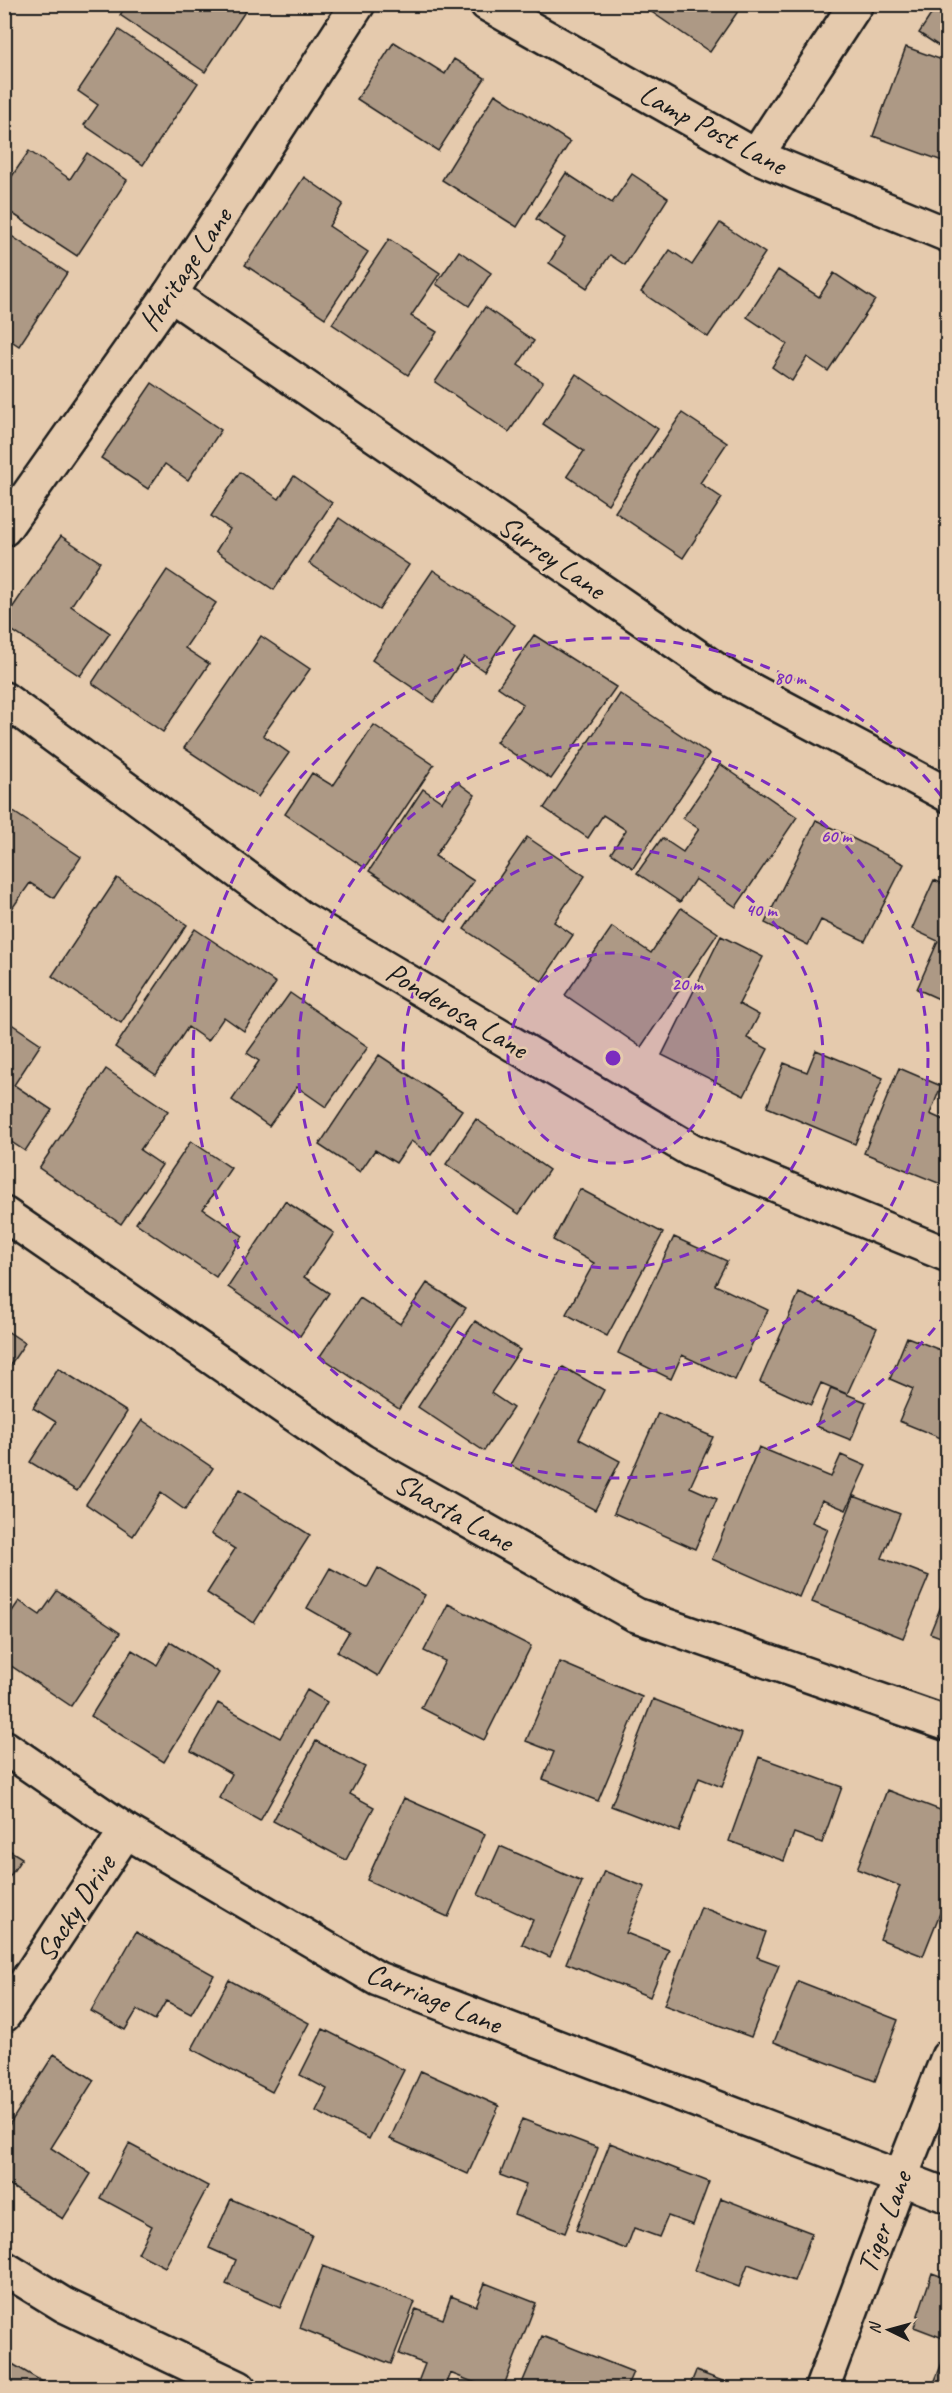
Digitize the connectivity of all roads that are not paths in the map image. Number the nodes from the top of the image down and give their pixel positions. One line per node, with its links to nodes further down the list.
1 (358, 4): 6 (street, Heritage Lane)
2 (487, 4): 4 (street, Lamp Post Lane)
3 (856, 4): 4 (street)
4 (756, 156): 5 (street, Lamp Post Lane)
5 (948, 235)
6 (170, 294): 7 (street, Heritage Lane); 9 (street, Surrey Lane)
7 (4, 529)
8 (4, 699): 11 (street, Ponderosa Lane)
9 (948, 795)
10 (4, 1214): 12 (street, Shasta Lane)
11 (948, 1255)
12 (948, 1724)
13 (4, 1747): 14 (street, Carriage Lane)
14 (126, 1831): 15 (street, Sacky Drive); 17 (street, Carriage Lane)
15 (4, 2015)
16 (948, 2057): 17 (street, Tiger Lane)
17 (900, 2179): 18 (street, Carriage Lane); 21 (street, Tiger Lane)
18 (948, 2196)
19 (4, 2268): 20 (street)
20 (239, 2388)
21 (822, 2388)

